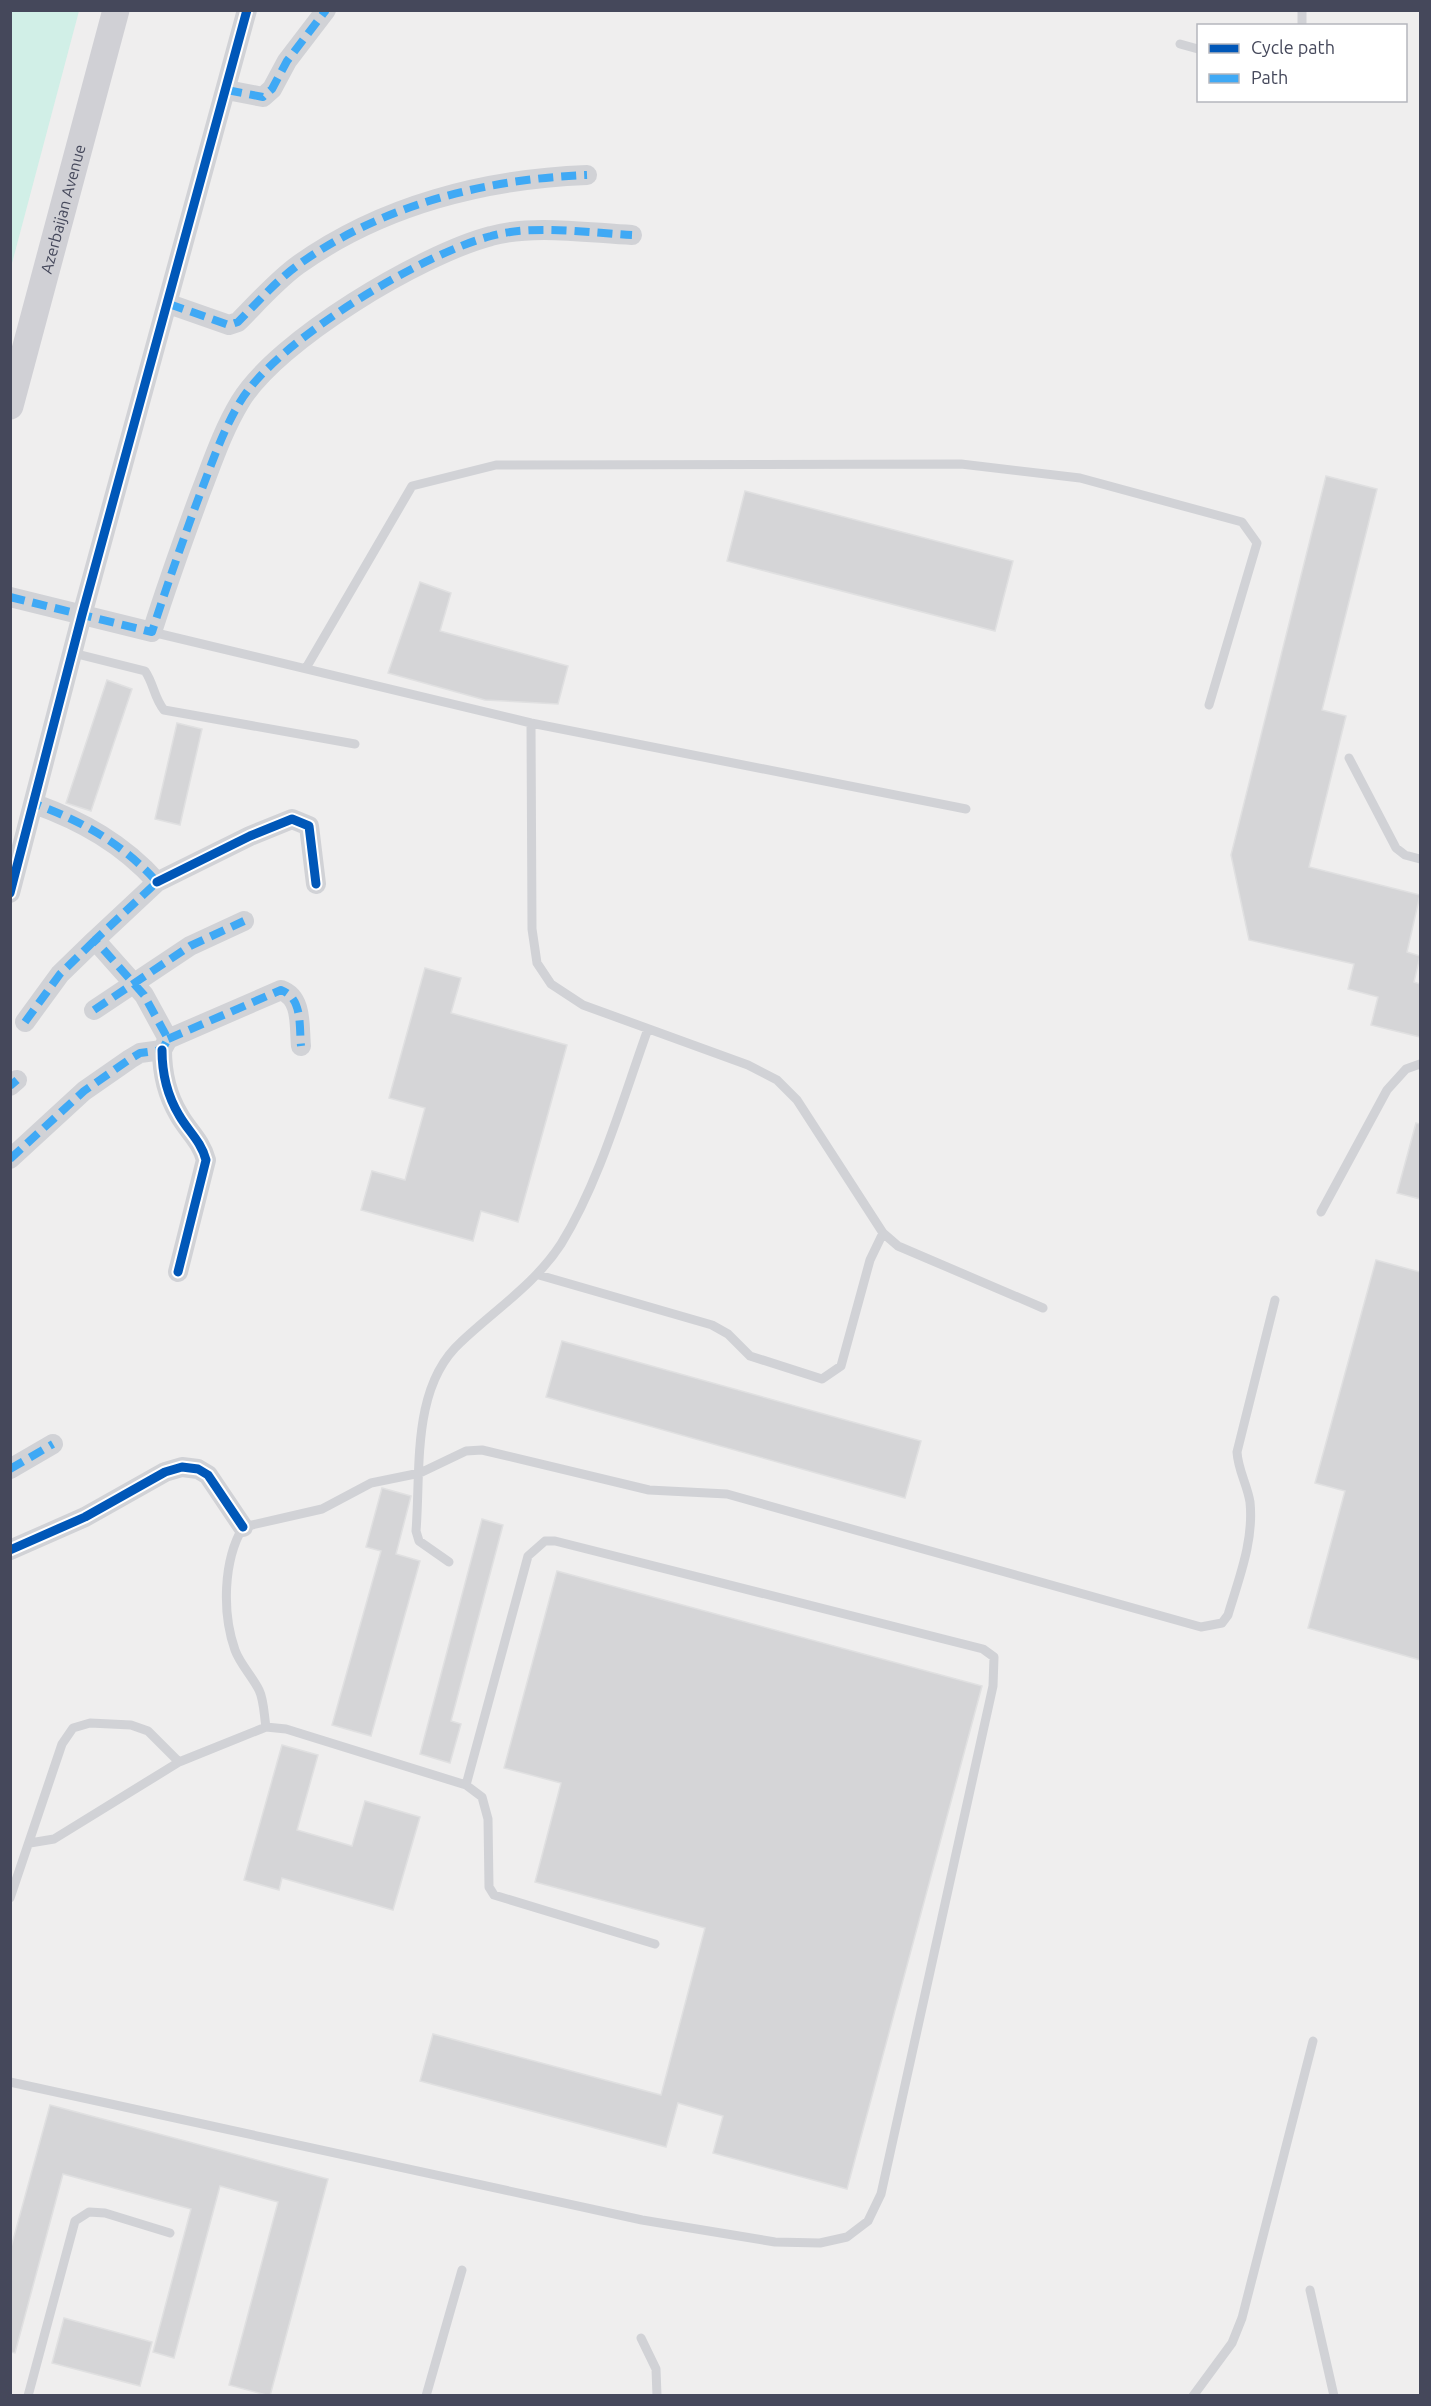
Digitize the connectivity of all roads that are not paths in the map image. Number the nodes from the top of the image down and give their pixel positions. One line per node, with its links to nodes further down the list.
1 (116, 10): 10 (street, Azerbaijan Avenue)
2 (247, 10): 6 (street)
3 (326, 10): 6 (street)
4 (1180, 44): 5 (lane)
5 (1197, 49)
6 (226, 90): 9 (street)
7 (586, 175): 9 (street)
8 (632, 235): 13 (street)
9 (169, 304): 12 (street)
10 (10, 406)
11 (10, 597): 12 (street)
12 (82, 615): 13 (street); 14 (street)
13 (152, 632): 15 (lane)
14 (73, 653): 18 (lane); 20 (street)
15 (306, 668): 16 (lane); 17 (lane)
16 (1209, 705)
17 (531, 723): 21 (lane); 31 (lane)
18 (355, 744)
19 (1349, 758): 22 (lane)
20 (35, 804): 23 (street); 25 (street)
21 (966, 809)
22 (1420, 859)
23 (157, 882): 24 (street); 27 (street)
24 (316, 884)
25 (10, 893)
26 (244, 921): 28 (street)
27 (94, 940): 28 (street); 30 (street)
28 (133, 982): 29 (street); 32 (street)
29 (94, 1010)
30 (25, 1022)
31 (648, 1029): 37 (lane); 39 (lane)
32 (165, 1045): 33 (street); 35 (street); 38 (street)
33 (301, 1046)
34 (1420, 1064): 36 (lane)
35 (10, 1159)
36 (1321, 1212)
37 (883, 1233): 39 (lane); 41 (lane)
38 (178, 1272)
39 (539, 1275): 44 (lane)
40 (1275, 1300): 44 (lane)
41 (1043, 1308)
42 (53, 1444): 43 (street)
43 (10, 1469)
44 (420, 1473): 45 (lane); 47 (lane)
45 (243, 1527): 46 (street); 48 (lane)
46 (10, 1550)
47 (449, 1562)
48 (266, 1727): 49 (lane); 50 (lane)
49 (179, 1762): 51 (lane); 51 (lane)
50 (466, 1785): 53 (lane); 55 (lane)
51 (30, 1843): 52 (lane)
52 (10, 1898)
53 (655, 1944)
54 (1312, 2042): 63 (lane)
55 (10, 2082)
56 (170, 2233): 60 (lane)
57 (462, 2270): 61 (lane)
58 (1310, 2290): 64 (lane)
59 (641, 2338): 62 (lane)
60 (28, 2396)
61 (426, 2396)
62 (657, 2396)
63 (1193, 2396)
64 (1335, 2396)

